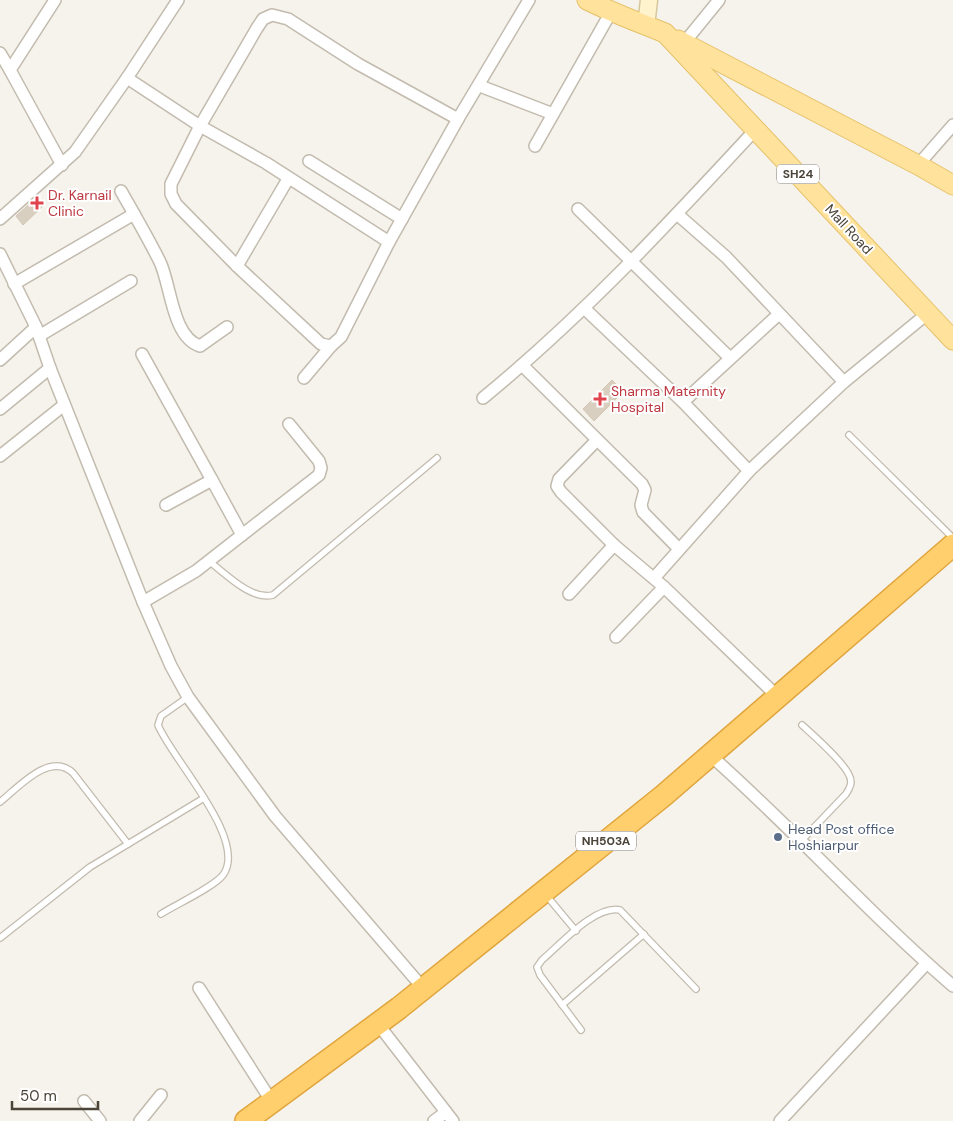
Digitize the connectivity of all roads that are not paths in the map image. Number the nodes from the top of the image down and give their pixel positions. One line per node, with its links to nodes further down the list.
1 (55, 0): 12 (street)
2 (178, 0): 13 (street)
3 (529, 0): 14 (street)
4 (587, 0): 7 (main road, Mall Road / SH24)
5 (649, 0): 8 (street)
6 (719, 0): 10 (street)
7 (614, 6): 8 (main road, Mall Road / SH24); 15 (street)
8 (641, 22): 9 (main road, Mall Road / SH24)
9 (665, 33): 10 (main road); 19 (main road, Mall Road / SH24)
10 (684, 43): 22 (main road)
11 (0, 53): 12 (street)
12 (10, 70): 23 (street)
13 (127, 78): 18 (street); 23 (street)
14 (480, 86): 15 (street); 16 (street)
15 (552, 114): 20 (street)
16 (458, 119): 18 (street); 30 (street)
17 (953, 125): 22 (street)
18 (200, 126): 24 (street); 35 (street)
19 (756, 129): 29 (street); 40 (main road, Mall Road / SH24)
20 (535, 146)
21 (309, 161): 30 (street)
22 (918, 164): 25 (main road)
23 (62, 165): 31 (street)
24 (288, 179): 32 (street); 35 (street)
25 (953, 185)
26 (121, 190): 28 (street)
27 (578, 209): 34 (street)
28 (134, 214): 38 (street); 42 (street)
29 (677, 214): 34 (street); 41 (street)
30 (402, 218): 32 (street)
31 (0, 219)
32 (389, 242): 45 (street)
33 (0, 254): 36 (street)
34 (632, 263): 39 (street); 47 (street)
35 (237, 266): 45 (street)
36 (3, 270): 38 (street)
37 (131, 281): 43 (street)
38 (14, 284): 43 (street)
39 (585, 309): 49 (street); 54 (street)
40 (928, 313): 44 (main road, Mall Road / SH24); 52 (street)
41 (779, 314): 47 (street); 52 (street)
42 (227, 326)
43 (38, 332): 48 (street); 50 (street)
44 (953, 340)
45 (331, 346): 51 (street)
46 (142, 354): 63 (street)
47 (730, 358): 54 (street)
48 (0, 360)
49 (522, 366): 53 (street); 59 (street)
50 (50, 368): 55 (street); 56 (street)
51 (304, 378)
52 (844, 382): 62 (street)
53 (483, 398)
54 (683, 402): 62 (street)
55 (64, 405): 60 (street); 74 (street)
56 (0, 409)
57 (289, 424): 65 (street)
58 (848, 436): 66 (lane)
59 (597, 440): 67 (street); 69 (street)
60 (0, 456)
61 (437, 458): 70 (lane)
62 (750, 471): 69 (street)
63 (212, 480): 64 (street); 65 (street)
64 (166, 505)
65 (242, 535): 70 (street)
66 (953, 538)
67 (614, 545): 71 (street); 73 (street)
68 (953, 545): 76 (highway, NH503A)
69 (679, 549): 71 (street)
70 (210, 562): 74 (street)
71 (654, 578): 72 (street)
72 (664, 586): 75 (street); 76 (street)
73 (570, 594)
74 (143, 602): 77 (street)
75 (616, 637)
76 (777, 696): 79 (highway, NH503A)
77 (188, 697): 80 (lane); 92 (street)
78 (802, 724): 82 (lane)
79 (710, 755): 82 (street); 84 (highway, NH503A)
80 (204, 798): 83 (lane); 85 (lane)
81 (0, 802): 83 (lane)
82 (802, 840): 89 (street)
83 (128, 844): 88 (lane)
84 (543, 892): 86 (lane); 92 (highway, NH503A)
85 (161, 914)
86 (576, 931): 87 (lane); 94 (lane)
87 (644, 934): 93 (lane); 94 (lane)
88 (0, 938)
89 (926, 964): 90 (street); 104 (street)
90 (953, 986)
91 (199, 988): 99 (street)
92 (423, 988): 95 (highway, NH503A)
93 (696, 989)
94 (562, 1006): 96 (lane)
95 (378, 1024): 99 (highway, NH503A); 100 (street)
96 (581, 1030)
97 (161, 1095): 102 (street)
98 (84, 1101): 101 (street)
99 (263, 1113)
100 (449, 1117): 103 (street)
101 (100, 1121)
102 (140, 1121)
103 (434, 1121)
104 (780, 1121)

